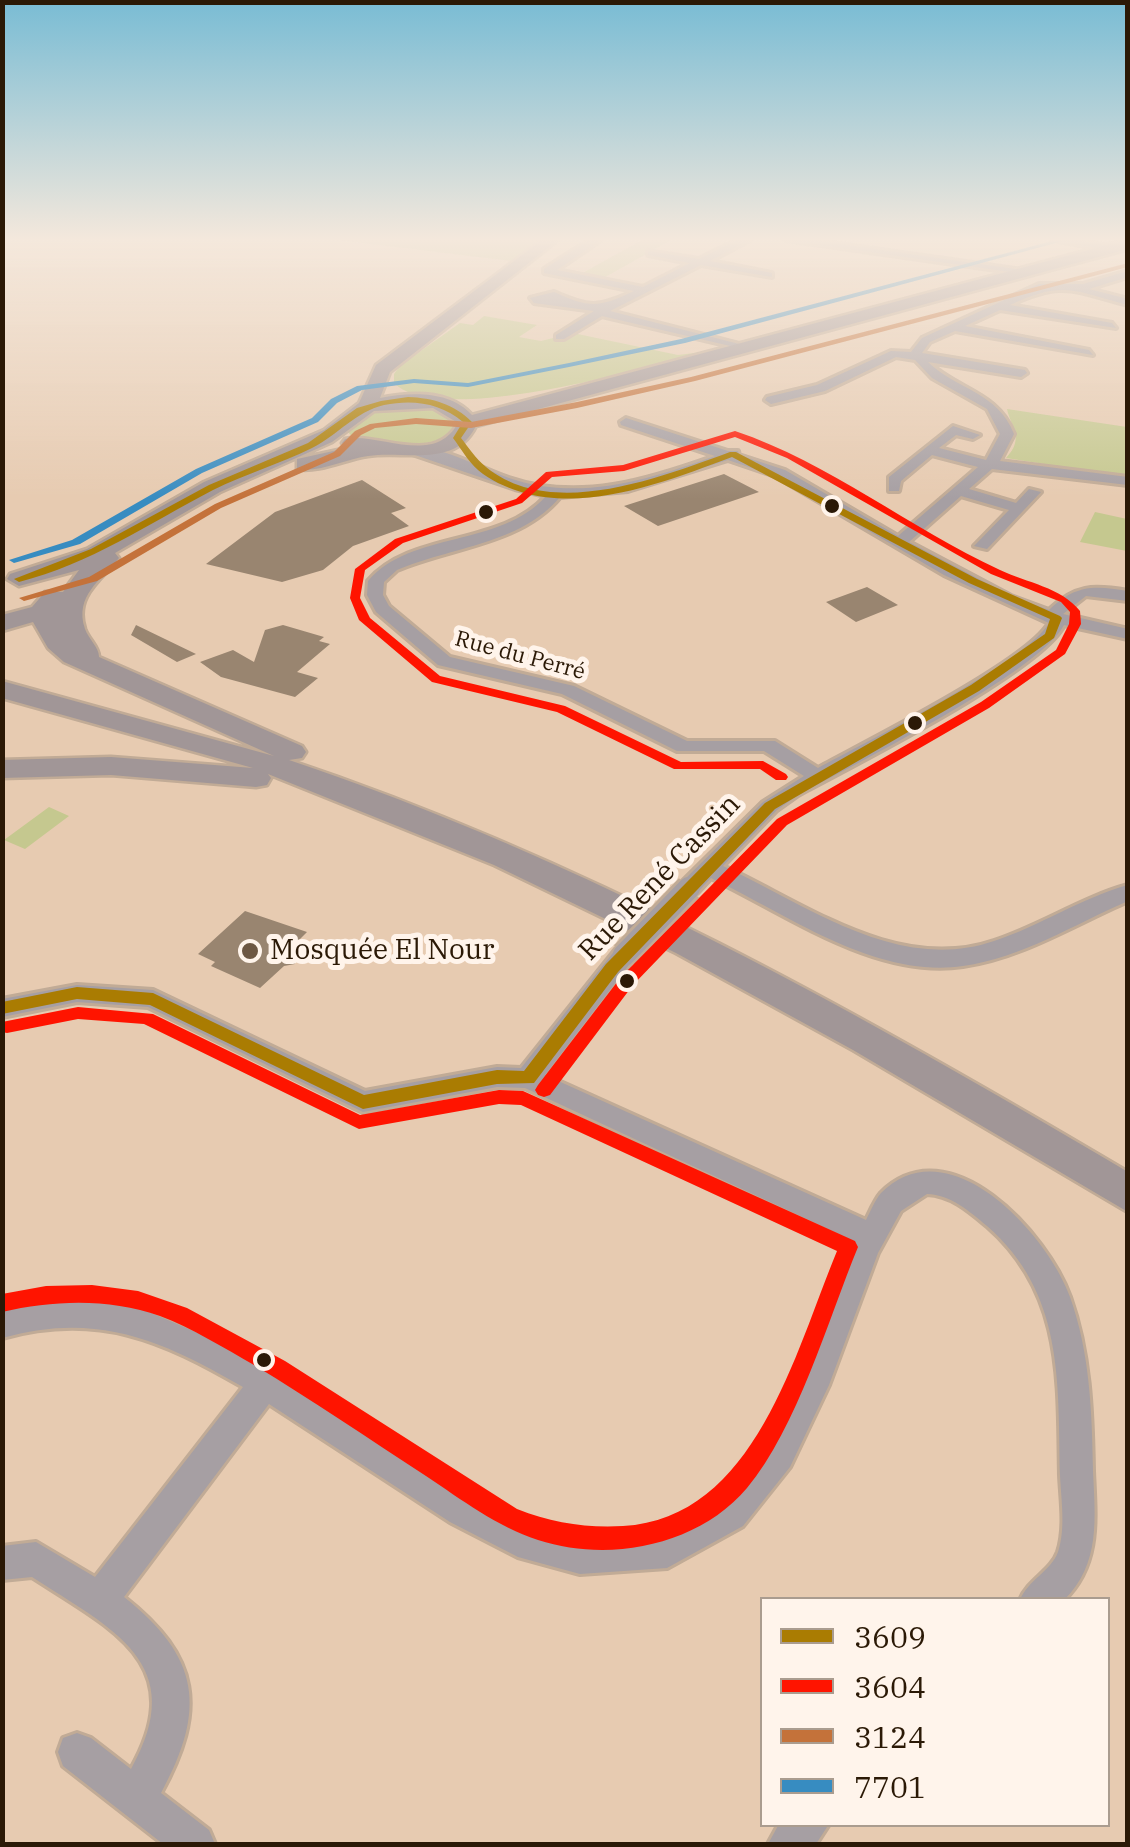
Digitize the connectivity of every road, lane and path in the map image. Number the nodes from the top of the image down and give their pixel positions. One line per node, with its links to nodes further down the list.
1 (438, 326): 10 (main road)
2 (576, 326): 6 (street)
3 (664, 326): 7 (street)
4 (815, 326): 7 (main road)
5 (954, 327): 8 (street); 9 (street)
6 (560, 337)
7 (740, 346): 11 (main road)
8 (1089, 353)
9 (916, 354): 12 (street); 13 (street); 25 (street)
10 (400, 355): 14 (main road); 16 (main road)
11 (687, 360): 15 (main road); 19 (main road)
12 (1021, 373)
13 (771, 400)
14 (415, 401): 15 (main road); 16 (main road)
15 (450, 406): 19 (main road)
16 (368, 407): 18 (main road)
17 (626, 422): 24 (street)
18 (340, 428): 21 (main road); 33 (main road)
19 (463, 430): 22 (main road); 26 (street)
20 (973, 435): 23 (street)
21 (371, 449): 22 (main road); 33 (main road)
22 (416, 450): 26 (street)
23 (930, 450): 25 (street); 28 (street)
24 (734, 454): 30 (street); 34 (street)
25 (990, 462): 27 (street); 29 (street)
26 (485, 471): 30 (street)
27 (1128, 480)
28 (894, 488)
29 (960, 491): 32 (street); 34 (street)
30 (556, 492): 47 (street, Rue du Perré)
31 (1034, 492): 32 (street)
32 (1019, 508): 35 (street)
33 (142, 530): 36 (main road); 43 (main road)
34 (900, 542): 40 (street)
35 (982, 546)
36 (84, 561): 37 (main road); 39 (main road)
37 (11, 581): 39 (main road)
38 (1128, 596): 40 (street, Rue René Cassin)
39 (47, 602): 41 (main road); 43 (main road)
40 (1056, 618): 42 (street); 47 (street, Rue René Cassin)
41 (2, 623)
42 (1128, 634)
43 (105, 670): 48 (main road)
44 (2, 675): 48 (main road)
45 (2, 690): 49 (main road)
46 (2, 770): 49 (main road)
47 (818, 776): 50 (street, Rue René Cassin)
48 (344, 778): 54 (main road)
49 (414, 817): 55 (main road)
50 (708, 868): 51 (street); 53 (street, Rue René Cassin, bridge)
51 (1128, 892)
52 (2, 1008): 53 (street)
53 (528, 1078): 56 (street)
54 (1128, 1176)
55 (1128, 1194)
56 (874, 1236): 58 (street); 60 (street)
57 (2, 1324): 58 (street)
58 (264, 1385): 61 (street)
59 (2, 1562): 61 (street)
60 (1041, 1597)
61 (99, 1601): 63 (street)
62 (77, 1752): 63 (street)
63 (136, 1799): 64 (street)
64 (195, 1844)

